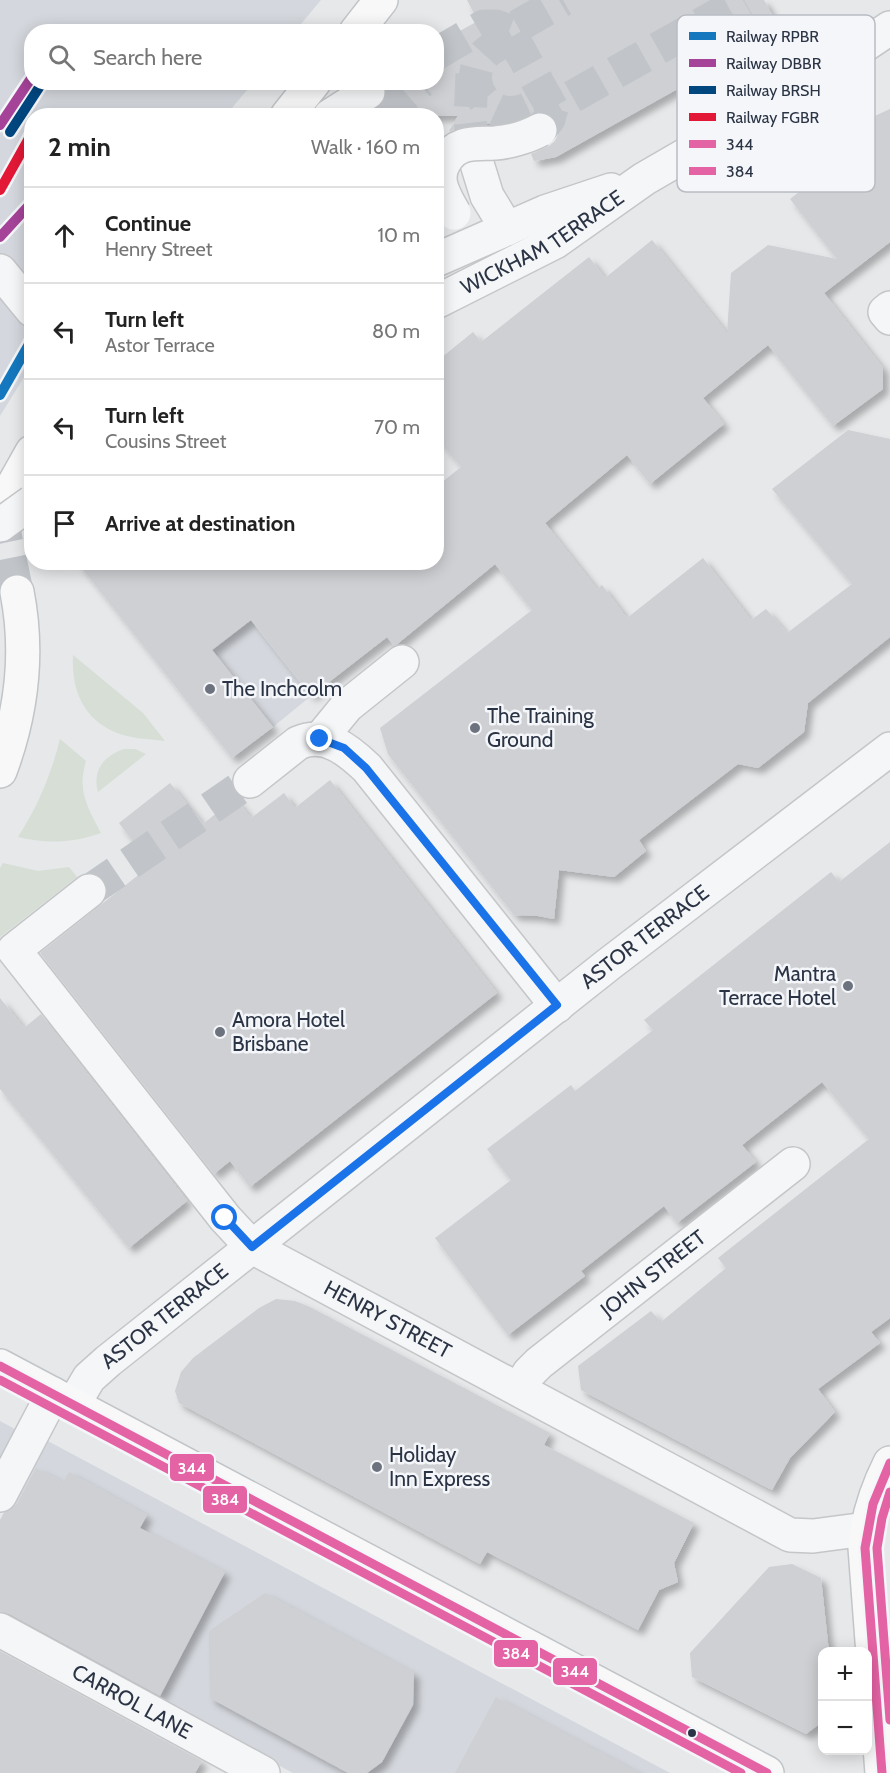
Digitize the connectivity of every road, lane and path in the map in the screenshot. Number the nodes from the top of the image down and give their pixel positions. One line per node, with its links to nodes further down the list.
1 (381, 0): 2 (main road)
2 (362, 24)
3 (890, 28): 4 (street, WICKHAM TERRACE)
4 (875, 38)
5 (308, 90): 7 (main road)
6 (368, 92): 8 (street)
7 (293, 108)
8 (343, 108)
9 (540, 129): 12 (street, bridge)
10 (474, 154): 15 (street)
11 (677, 160): 13 (street, WICKHAM TERRACE)
12 (444, 162)
13 (644, 179): 15 (street, WICKHAM TERRACE); 19 (street, WICKHAM TERRACE)
14 (444, 193): 16 (street, bridge)
15 (507, 229): 16 (street, WICKHAM TERRACE)
16 (473, 244): 17 (street, WICKHAM TERRACE)
17 (444, 257)
18 (0, 271): 20 (street)
19 (444, 298)
20 (24, 300)
21 (890, 308): 22 (street)
22 (890, 318)
23 (24, 466): 25 (main road)
24 (24, 508): 26 (street, bridge)
25 (0, 509)
26 (0, 525)
27 (17, 592): 31 (main road)
28 (402, 662): 29 (street)
29 (320, 739): 32 (street); 34 (street)
30 (890, 749): 34 (street, ASTOR TERRACE)
31 (0, 771)
32 (250, 781)
33 (89, 891): 36 (street, HENRY STREET)
34 (557, 1005): 36 (street, ASTOR TERRACE)
35 (793, 1164): 38 (street, JOHN STREET)
36 (252, 1247): 38 (street, HENRY STREET); 39 (street, ASTOR TERRACE)
37 (0, 1366): 39 (main road)
38 (519, 1389): 42 (street, HENRY STREET)
39 (63, 1400): 41 (street); 45 (main road)
40 (890, 1463): 42 (main road)
41 (0, 1495)
42 (866, 1529): 46 (main road)
43 (0, 1630): 44 (street, CARROL LANE)
44 (263, 1773)
45 (768, 1773)
46 (882, 1773)

